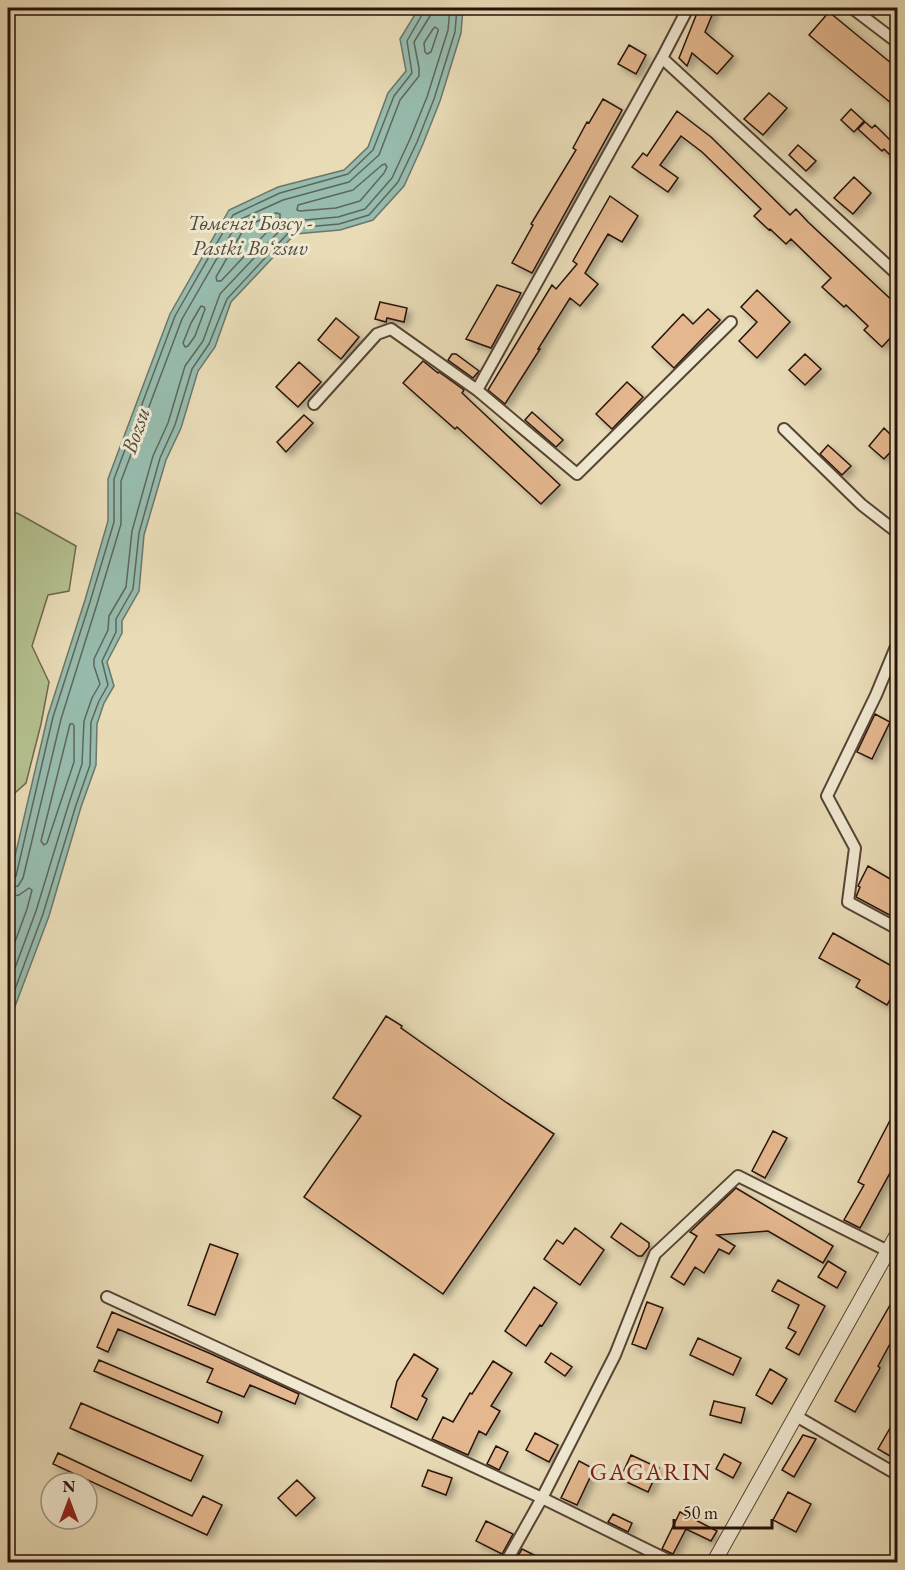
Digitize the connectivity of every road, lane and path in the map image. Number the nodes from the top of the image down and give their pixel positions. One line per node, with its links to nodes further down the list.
1 (688, 8): 4 (street)
2 (852, 8): 3 (street)
3 (897, 43)
4 (663, 58): 5 (street); 7 (street)
5 (897, 275)
6 (731, 322): 7 (street)
7 (477, 390): 8 (street)
8 (314, 404)
9 (784, 429): 10 (street)
10 (897, 533)
11 (897, 642): 12 (street)
12 (897, 929)
13 (897, 1233): 14 (street)
14 (888, 1251): 16 (street); 18 (street)
15 (107, 1297): 18 (street)
16 (796, 1416): 17 (street); 21 (street)
17 (897, 1475)
18 (542, 1498): 19 (street); 20 (street)
19 (506, 1563)
20 (672, 1563)
21 (714, 1563)

